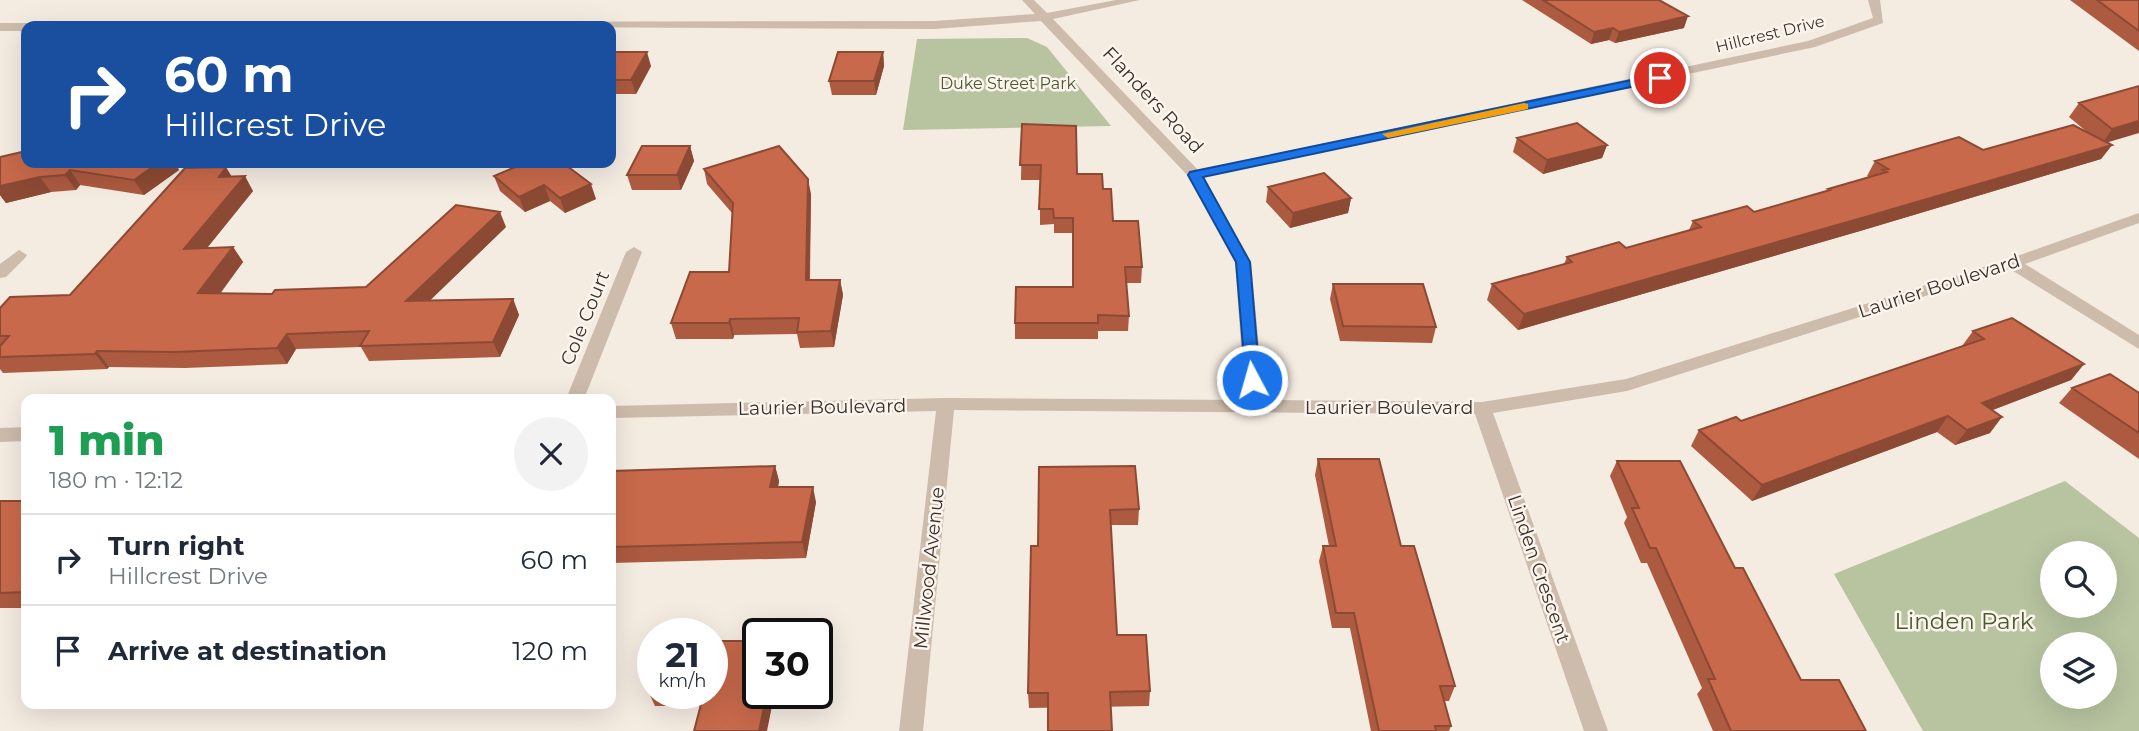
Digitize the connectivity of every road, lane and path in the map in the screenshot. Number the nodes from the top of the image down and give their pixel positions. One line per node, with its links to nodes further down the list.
1 (1028, 0): 4 (street, Flanders Road)
2 (1134, 0): 4 (street)
3 (1874, 0): 8 (street, Hillcrest Drive)
4 (1046, 17): 5 (street); 8 (street, Flanders Road)
5 (616, 26)
6 (0, 27): 7 (street)
7 (21, 27)
8 (1195, 175): 17 (street, Flanders Road)
9 (2139, 218): 12 (street, Laurier Boulevard)
10 (634, 252): 15 (street, Cole Court)
11 (19, 255): 13 (street)
12 (2012, 263): 14 (street); 18 (street, Laurier Boulevard)
13 (0, 273)
14 (2139, 343)
15 (577, 394)
16 (946, 404): 17 (street, Laurier Boulevard); 19 (street, Laurier Boulevard); 22 (street, Millwood Avenue)
17 (1255, 406): 18 (street, Laurier Boulevard)
18 (1482, 408): 23 (street, Linden Crescent)
19 (616, 412)
20 (21, 434): 21 (street)
21 (0, 435)
22 (911, 731)
23 (1596, 731)

